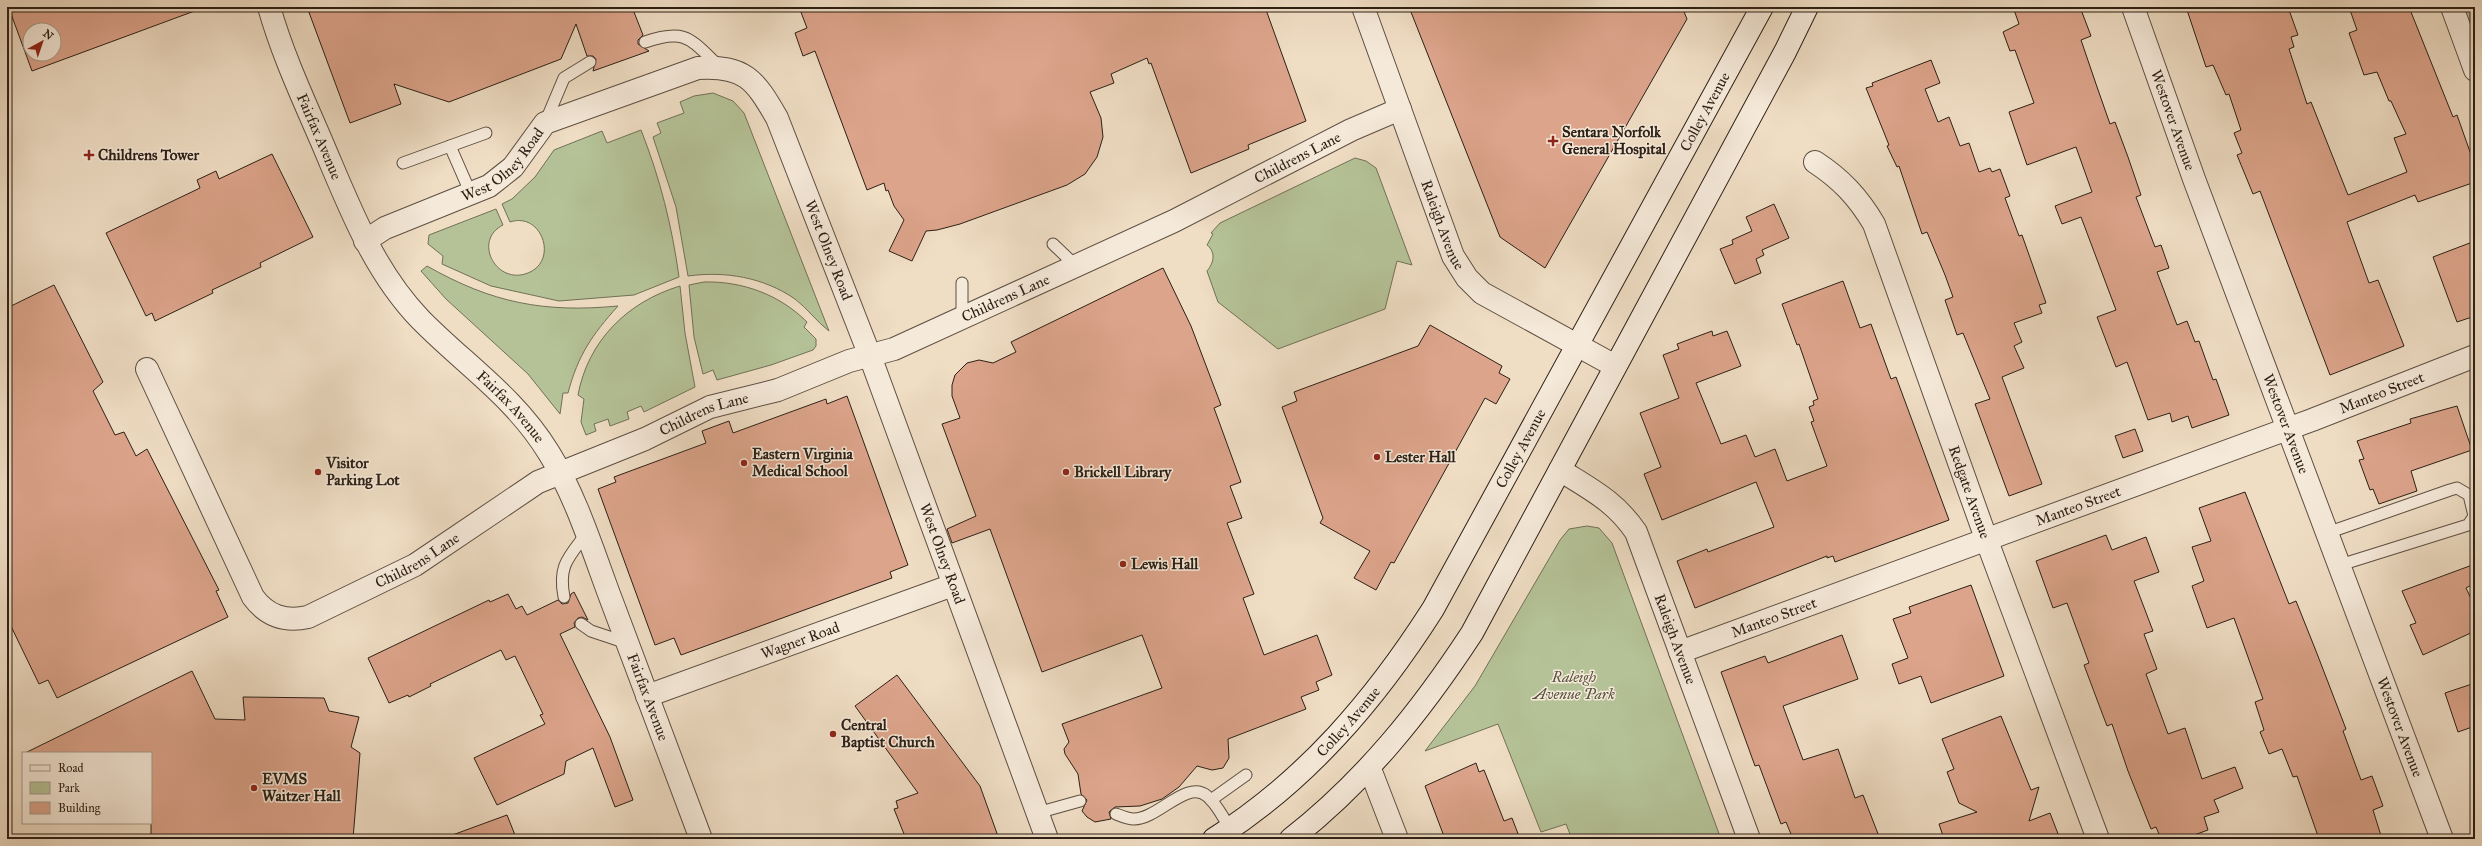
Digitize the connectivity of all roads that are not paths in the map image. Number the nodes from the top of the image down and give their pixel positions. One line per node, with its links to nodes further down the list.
1 (269, 7): 18 (street, Fairfax Avenue)
2 (1363, 7): 11 (street, Raleigh Avenue)
3 (1762, 7): 23 (street, Colley Avenue)
4 (1807, 7): 26 (street)
5 (2133, 7): 28 (street, Westover Avenue)
6 (2452, 7): 10 (street)
7 (645, 42): 9 (lane)
8 (590, 62): 12 (lane)
9 (720, 67): 12 (street, West Olney Road); 24 (street, West Olney Road)
10 (2475, 70)
11 (1400, 109): 20 (street, Childrens Lane); 23 (street, Raleigh Avenue)
12 (545, 123): 17 (street, West Olney Road)
13 (486, 133): 14 (lane)
14 (450, 146): 16 (lane); 17 (lane)
15 (1815, 162): 33 (street, Redgate Avenue)
16 (402, 163)
17 (471, 194): 18 (street, West Olney Road)
18 (365, 241): 30 (street, Fairfax Avenue)
19 (1053, 244): 20 (lane)
20 (1076, 266): 22 (street, Childrens Lane)
21 (962, 283): 22 (lane)
22 (962, 318): 24 (street, Childrens Lane)
23 (1576, 346): 26 (street, Raleigh Avenue); 47 (street, Colley Avenue)
24 (870, 356): 30 (street, Childrens Lane); 35 (street, West Olney Road)
25 (2475, 356): 28 (street, Manteo Street)
26 (1615, 366): 29 (street)
27 (147, 369): 30 (street, Childrens Lane)
28 (2288, 428): 31 (street, Westover Avenue); 33 (street, Manteo Street)
29 (1560, 470): 39 (street, Raleigh Avenue); 41 (street)
30 (560, 472): 32 (street, Fairfax Avenue)
31 (2327, 533): 34 (street, Westover Avenue); 34 (lane)
32 (586, 534): 36 (lane); 38 (street, Fairfax Avenue)
33 (1987, 541): 39 (street, Manteo Street); 53 (street, Redgate Avenue)
34 (2340, 565): 54 (street, Westover Avenue)
35 (953, 585): 40 (street, Wagner Road); 45 (street, West Olney Road)
36 (564, 597)
37 (582, 624): 38 (lane)
38 (627, 643): 40 (street, Fairfax Avenue)
39 (1680, 652): 52 (street, Raleigh Avenue)
40 (647, 696): 48 (street, Fairfax Avenue)
41 (1370, 768): 50 (street); 51 (street)
42 (1246, 775): 43 (lane)
43 (1211, 800): 46 (lane); 47 (lane)
44 (1080, 801): 45 (lane)
45 (1037, 813): 49 (street, West Olney Road)
46 (1116, 814)
47 (1222, 834)
48 (701, 839)
49 (1047, 839)
50 (1291, 839)
51 (1397, 839)
52 (1749, 839)
53 (2098, 839)
54 (2442, 839)

